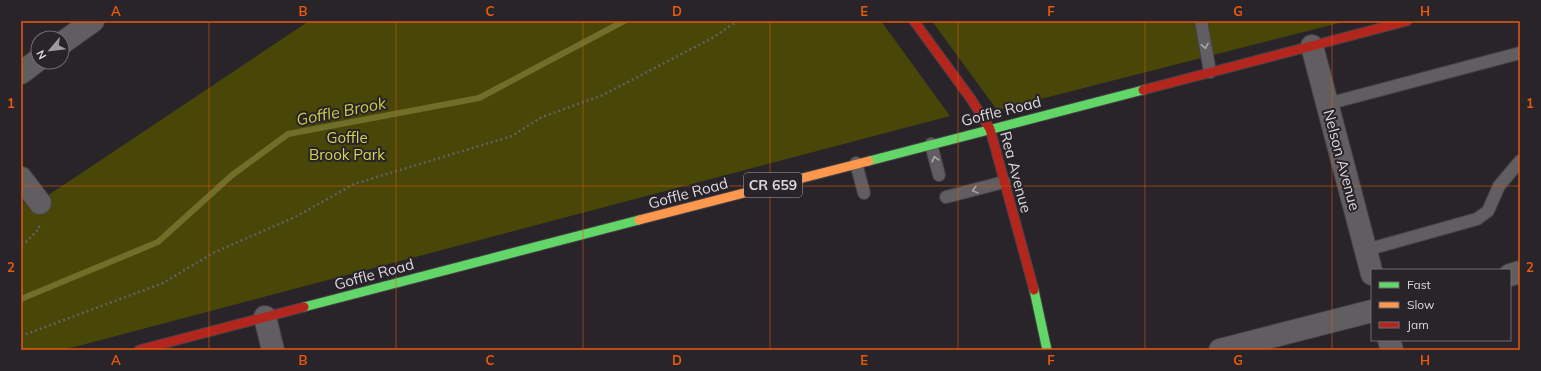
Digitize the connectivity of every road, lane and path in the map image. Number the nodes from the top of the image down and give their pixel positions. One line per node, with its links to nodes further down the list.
1 (93, 21): 6 (street)
2 (737, 21): 28 (path)
3 (914, 21): 13 (main road, Rea Avenue)
4 (1201, 21): 10 (lane, one-way to 10)
5 (1407, 21): 7 (main road, Goffle Road / CR 659)
6 (70, 37)
7 (1312, 46): 10 (main road, Goffle Road / CR 659); 12 (street, Nelson Avenue)
8 (1520, 53): 12 (lane)
9 (30, 66): 11 (street)
10 (1210, 72): 13 (main road, Goffle Road / CR 659)
11 (21, 73)
12 (1327, 104): 24 (street, Nelson Avenue)
13 (990, 129): 14 (main road, Goffle Road / CR 659); 19 (main road, Rea Avenue)
14 (931, 144): 16 (main road, Goffle Road / CR 659); 17 (lane, one-way to 14)
15 (1520, 161): 24 (lane)
16 (856, 163): 20 (lane); 27 (main road, Goffle Road / CR 659)
17 (939, 175)
18 (21, 178): 22 (street)
19 (1004, 182): 21 (lane, one-way to 21); 31 (main road, Rea Avenue)
20 (864, 193)
21 (946, 197)
22 (40, 203): 23 (path)
23 (21, 244)
24 (1366, 250): 25 (street, Nelson Avenue)
25 (1371, 270)
26 (1371, 310): 32 (street)
27 (265, 317): 29 (main road, Goffle Road / CR 659); 30 (street)
28 (21, 336)
29 (139, 350)
30 (273, 350)
31 (1047, 350)
32 (1220, 350)

